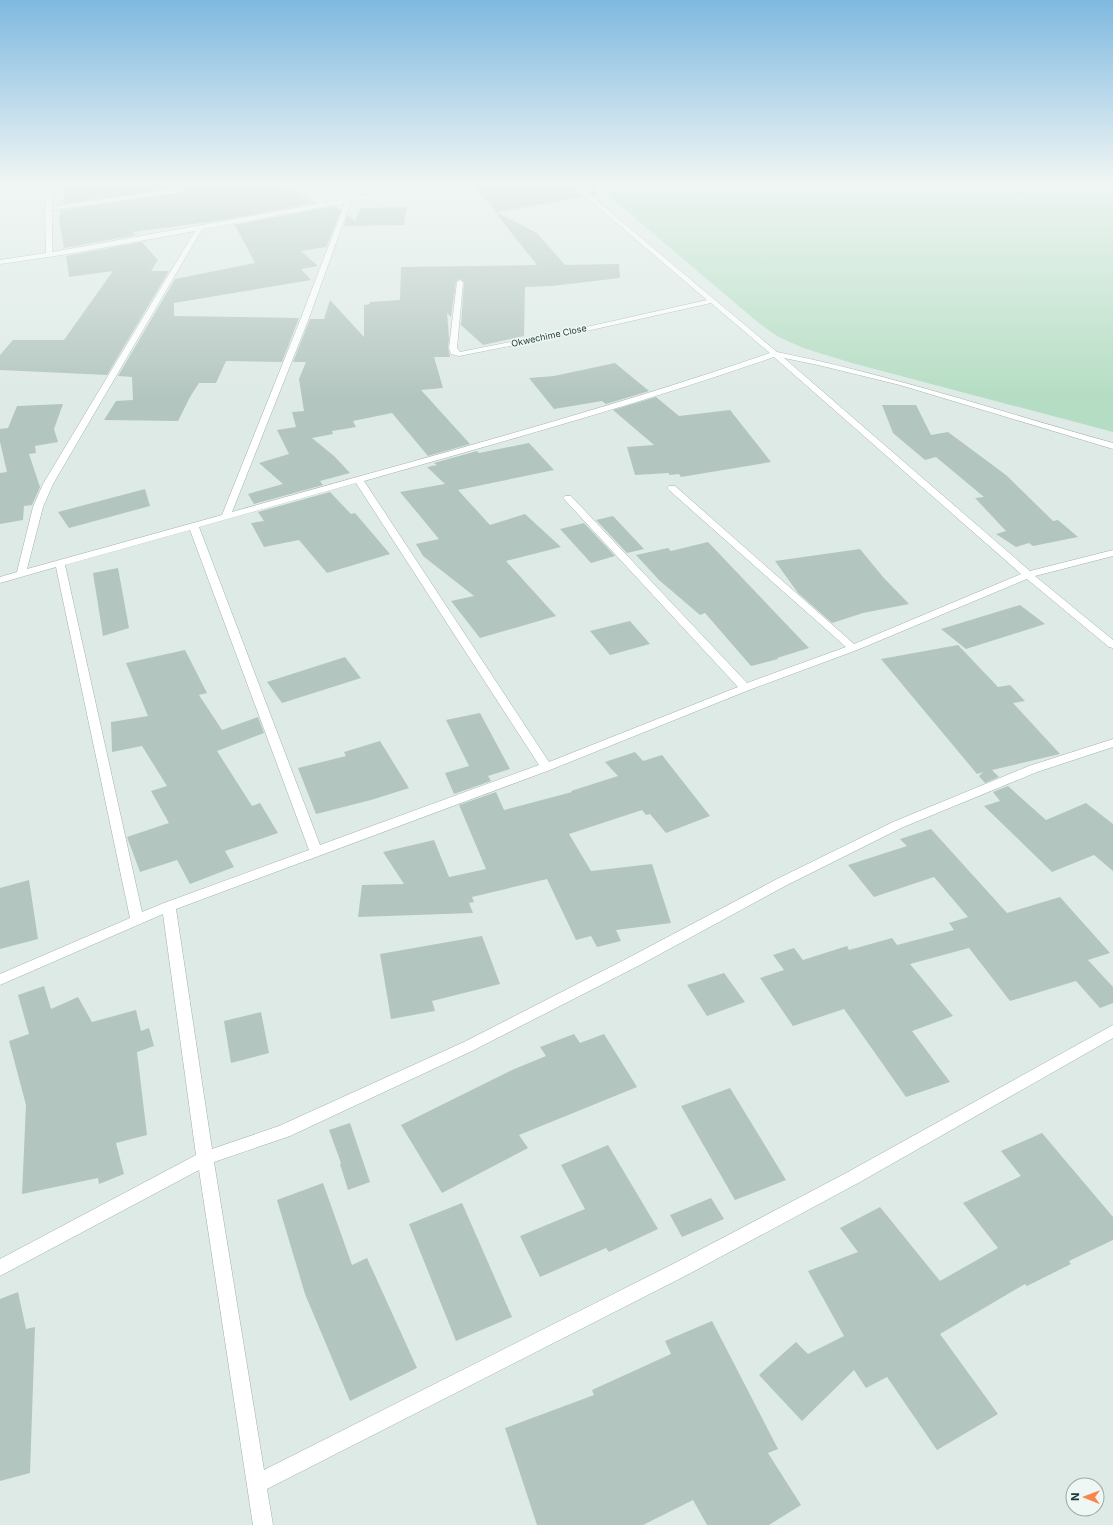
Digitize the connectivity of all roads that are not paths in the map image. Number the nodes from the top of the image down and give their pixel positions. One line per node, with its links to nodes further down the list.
1 (40, 256): 5 (street)
2 (183, 256): 17 (street)
3 (328, 256): 13 (street)
4 (660, 256): 7 (street)
5 (0, 262)
6 (460, 282): 7 (street, Okwechime Close)
7 (712, 301): 8 (street)
8 (775, 354): 9 (street); 10 (street); 18 (street)
9 (1113, 446)
10 (358, 479): 13 (street); 24 (street)
11 (672, 488): 21 (street)
12 (568, 498): 22 (street)
13 (226, 516): 14 (street)
14 (193, 525): 16 (street); 25 (street)
15 (1113, 553): 18 (street)
16 (60, 563): 17 (street); 27 (street)
17 (21, 575): 19 (street)
18 (1028, 575): 20 (street); 21 (street)
19 (0, 580)
20 (1113, 645)
21 (853, 648): 22 (street)
22 (746, 688): 24 (street)
23 (1113, 742): 30 (street)
24 (546, 767): 25 (street)
25 (316, 851): 26 (street)
26 (169, 906): 27 (street); 30 (street)
27 (137, 920): 28 (street)
28 (0, 980)
29 (1113, 1031): 32 (street)
30 (205, 1158): 31 (street); 32 (street)
31 (0, 1268)
32 (256, 1484): 33 (street)
33 (263, 1525)

